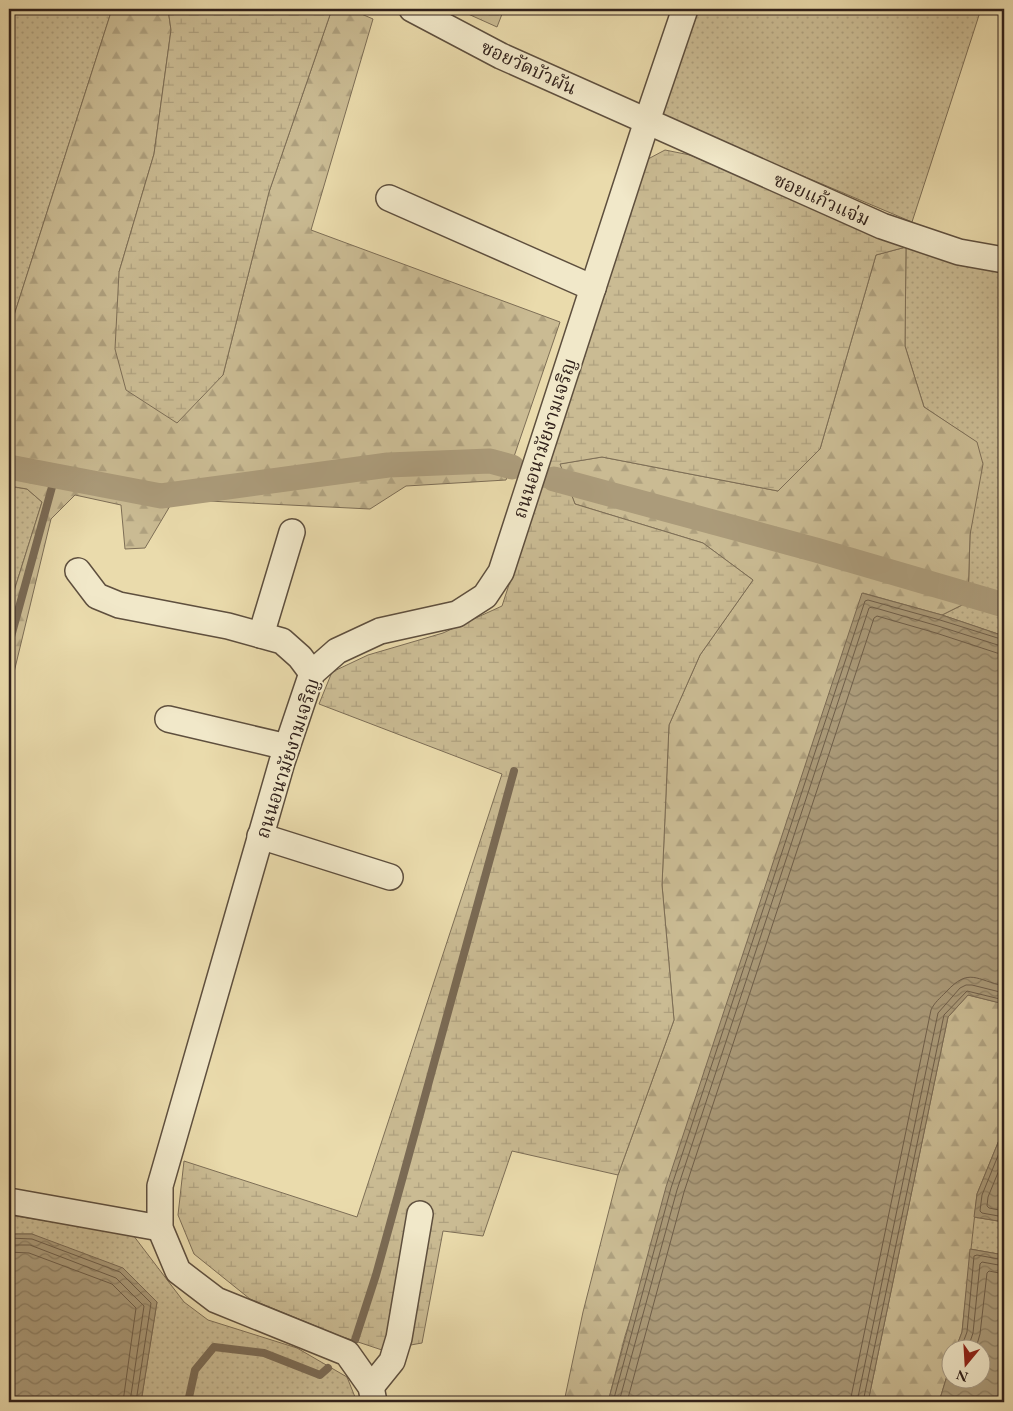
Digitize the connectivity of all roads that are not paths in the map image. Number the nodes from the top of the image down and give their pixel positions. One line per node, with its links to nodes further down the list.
1 (412, 9): 3 (street, ซอยวัดบัวผัน)
2 (685, 9): 3 (street, ถนนอนามัยงามเจริญ)
3 (647, 121): 5 (street, ซอยแก้วแจ่ม); 6 (street, ถนนอนามัยงามเจริญ)
4 (389, 198): 6 (street)
5 (1004, 260)
6 (593, 288): 10 (street, ถนนอนามัยงามเจริญ)
7 (292, 532): 9 (street)
8 (78, 571): 9 (street)
9 (261, 635): 10 (street)
10 (312, 673): 12 (street, ถนนอนามัยงามเจริญ)
11 (168, 719): 12 (street)
12 (287, 747): 13 (street, ถนนอนามัยงามเจริญ)
13 (260, 836): 14 (street); 17 (street, ถนนอนามัยงามเจริญ)
14 (390, 877)
15 (9, 1201): 17 (street)
16 (420, 1214): 18 (street)
17 (160, 1228): 18 (street, ถนนอนามัยงามเจริญ)
18 (372, 1395)

